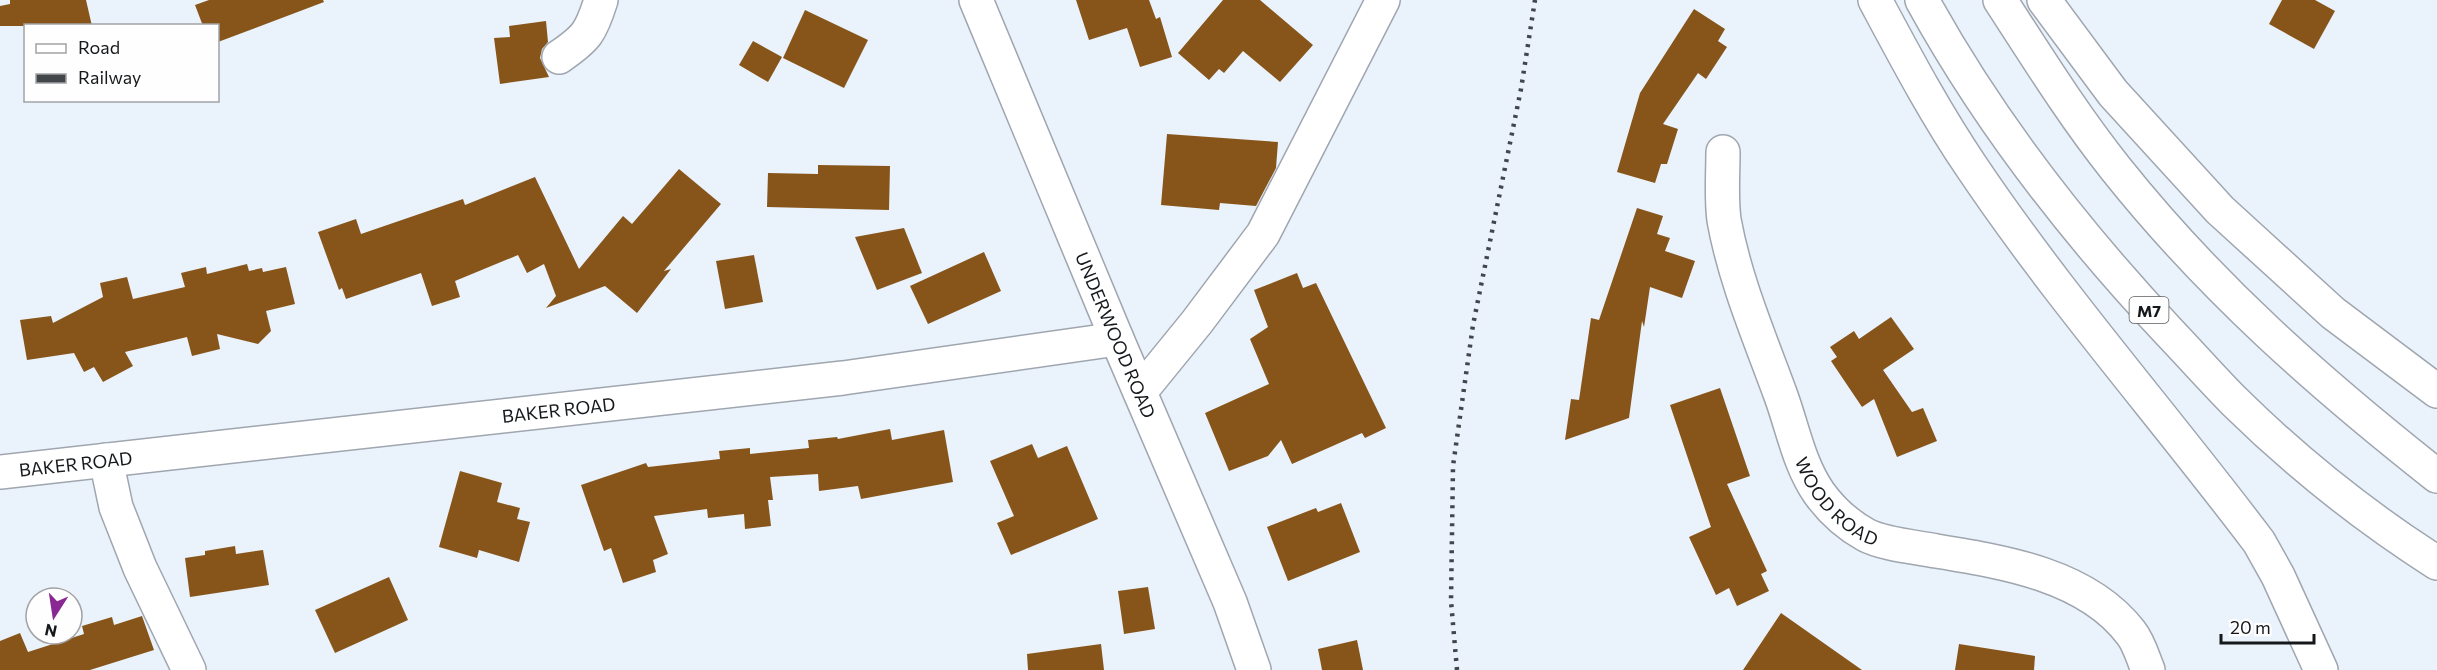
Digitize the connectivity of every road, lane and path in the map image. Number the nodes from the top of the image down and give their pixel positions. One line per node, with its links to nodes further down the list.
1 (602, 0): 8 (main road)
2 (976, 0): 10 (main road, UNDERWOOD ROAD)
3 (1383, 0): 12 (main road)
4 (1875, 0): 20 (main road)
5 (1922, 0): 16 (main road, M7)
6 (2000, 0): 15 (main road)
7 (2044, 0): 11 (main road)
8 (559, 57)
9 (1723, 152): 19 (main road, WOOD ROAD)
10 (1117, 339): 12 (main road, UNDERWOOD ROAD); 13 (main road, BAKER ROAD)
11 (2437, 391)
12 (1140, 392): 18 (main road, UNDERWOOD ROAD)
13 (106, 460): 14 (main road, BAKER ROAD); 17 (main road)
14 (0, 472)
15 (2437, 476)
16 (2437, 563)
17 (189, 670)
18 (1254, 670)
19 (2148, 670)
20 (2321, 670)

